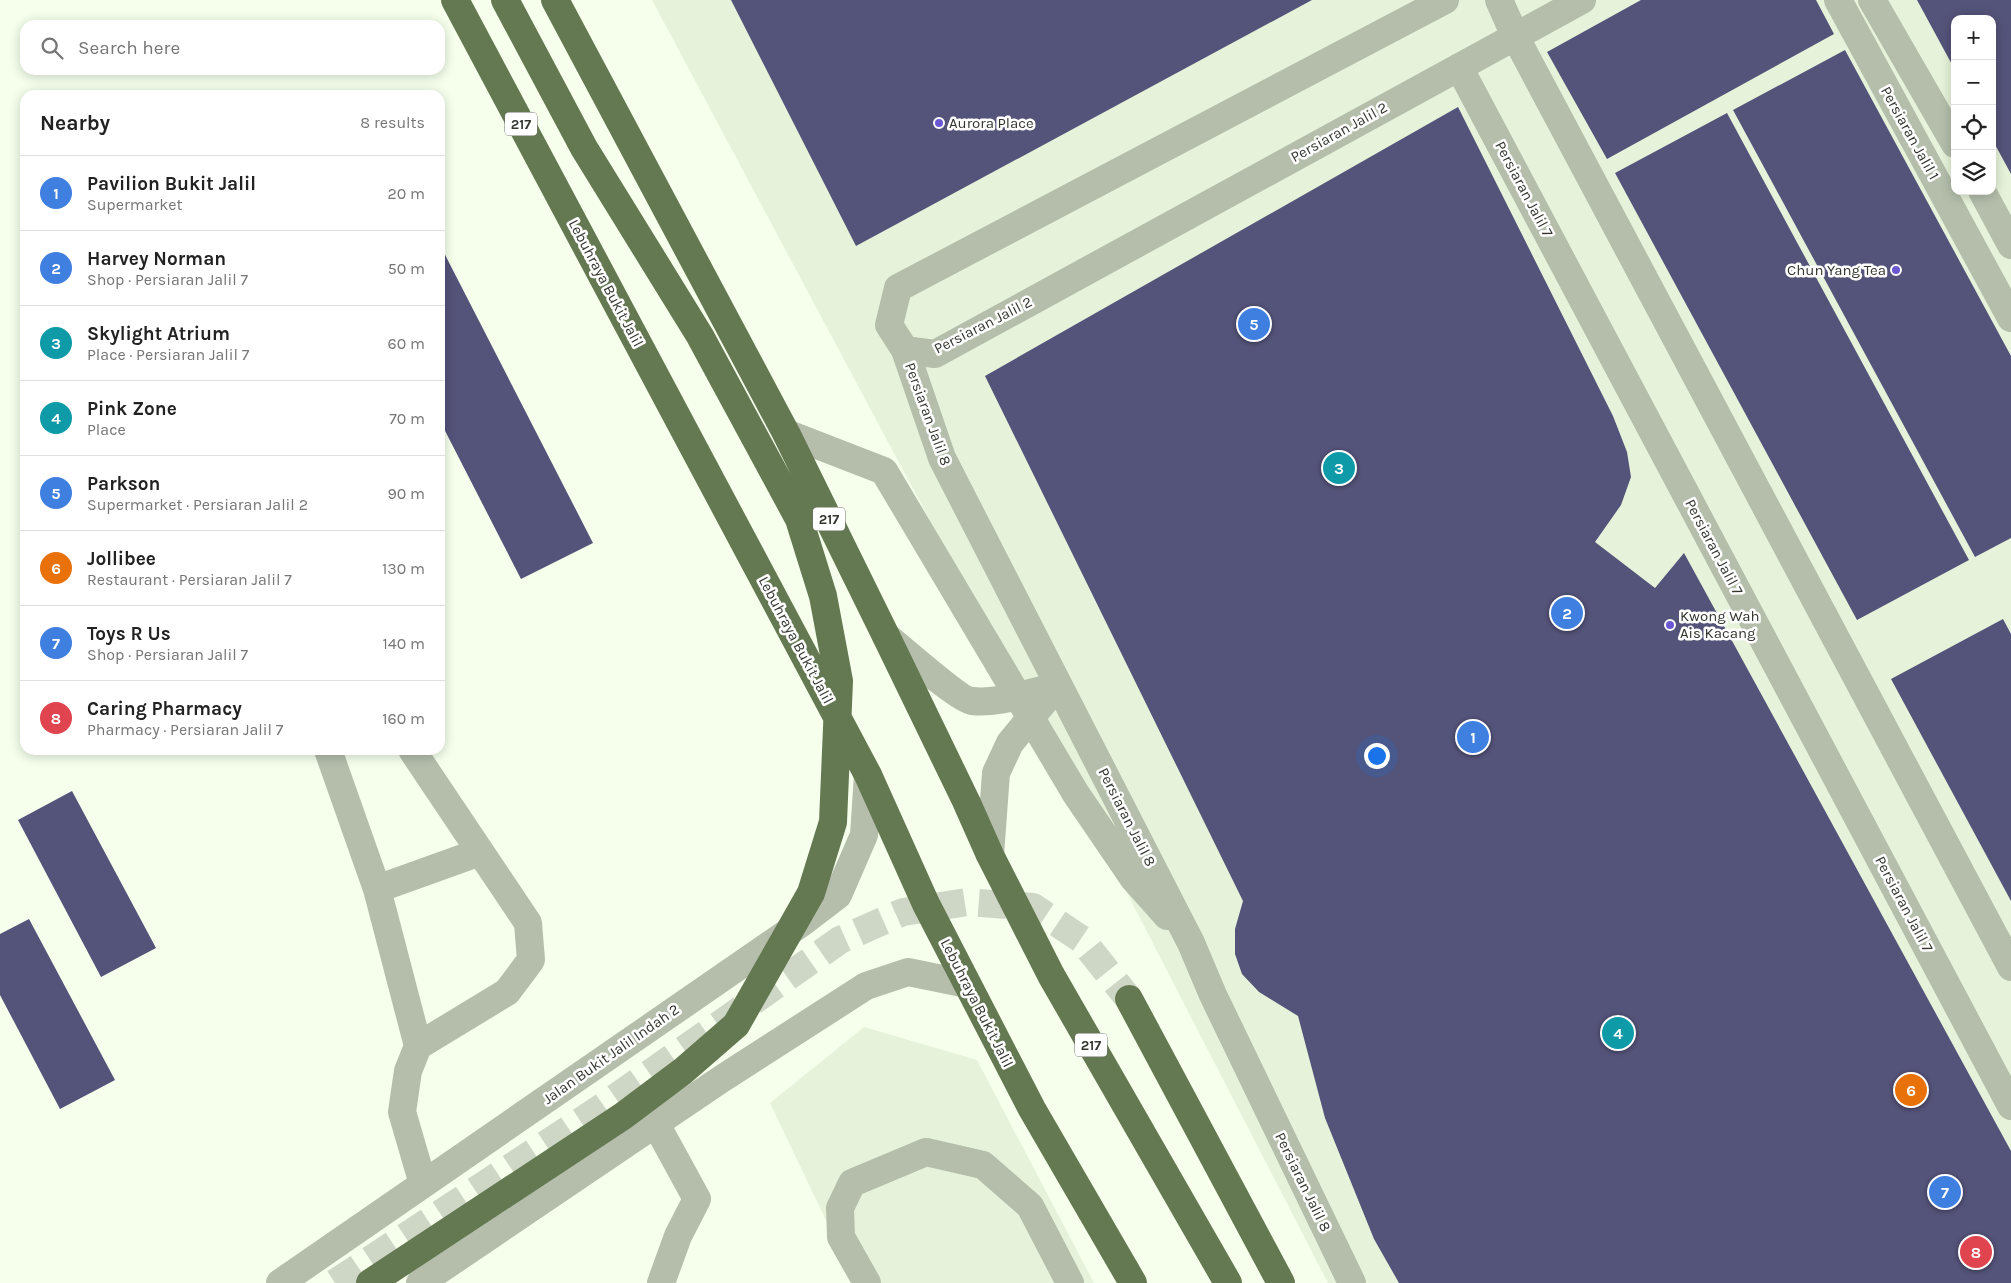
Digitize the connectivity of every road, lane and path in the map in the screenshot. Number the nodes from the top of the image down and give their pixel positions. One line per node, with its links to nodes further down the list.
1 (455, 0): 20 (highway, Lebuhraya Bukit Jalil / 217)
2 (505, 0): 33 (highway)
3 (555, 0): 16 (highway, 217)
4 (1445, 0): 15 (street)
5 (1499, 0): 9 (street)
6 (1582, 0): 9 (street, Persiaran Jalil 2)
7 (1838, 0): 14 (street, Persiaran Jalil 1)
8 (1872, 0): 11 (street)
9 (1515, 36): 10 (street, Persiaran Jalil 2); 25 (street)
10 (1459, 66): 15 (street, Persiaran Jalil 2); 29 (street, Persiaran Jalil 7)
11 (1951, 137)
12 (1984, 195): 13 (street)
13 (2011, 245)
14 (2011, 318)
15 (905, 350): 24 (street, Persiaran Jalil 8)
16 (786, 433): 17 (highway, 217); 24 (street)
17 (886, 636): 22 (highway, 217); 22 (street)
18 (330, 755): 23 (street)
19 (415, 755): 21 (street)
20 (868, 775): 26 (highway, Lebuhraya Bukit Jalil / 217); 31 (street, Jalan Bukit Jalil Indah 2)
21 (480, 852): 23 (street); 28 (street)
22 (990, 855): 39 (highway, 217)
23 (377, 889): 28 (street)
24 (1191, 942): 41 (street, Persiaran Jalil 8)
25 (2011, 968)
26 (967, 984): 30 (street); 38 (highway, Lebuhraya Bukit Jalil / 217)
27 (1129, 999): 40 (highway)
28 (418, 1046): 31 (street)
29 (2011, 1106)
30 (656, 1124): 34 (street); 35 (street)
31 (423, 1184): 32 (street, Jalan Bukit Jalil Indah 2)
32 (280, 1283)
33 (370, 1283)
34 (420, 1283)
35 (660, 1283)
36 (867, 1283): 37 (street)
37 (1070, 1283)
38 (1133, 1283)
39 (1228, 1283)
40 (1281, 1283)
41 (1352, 1283)

